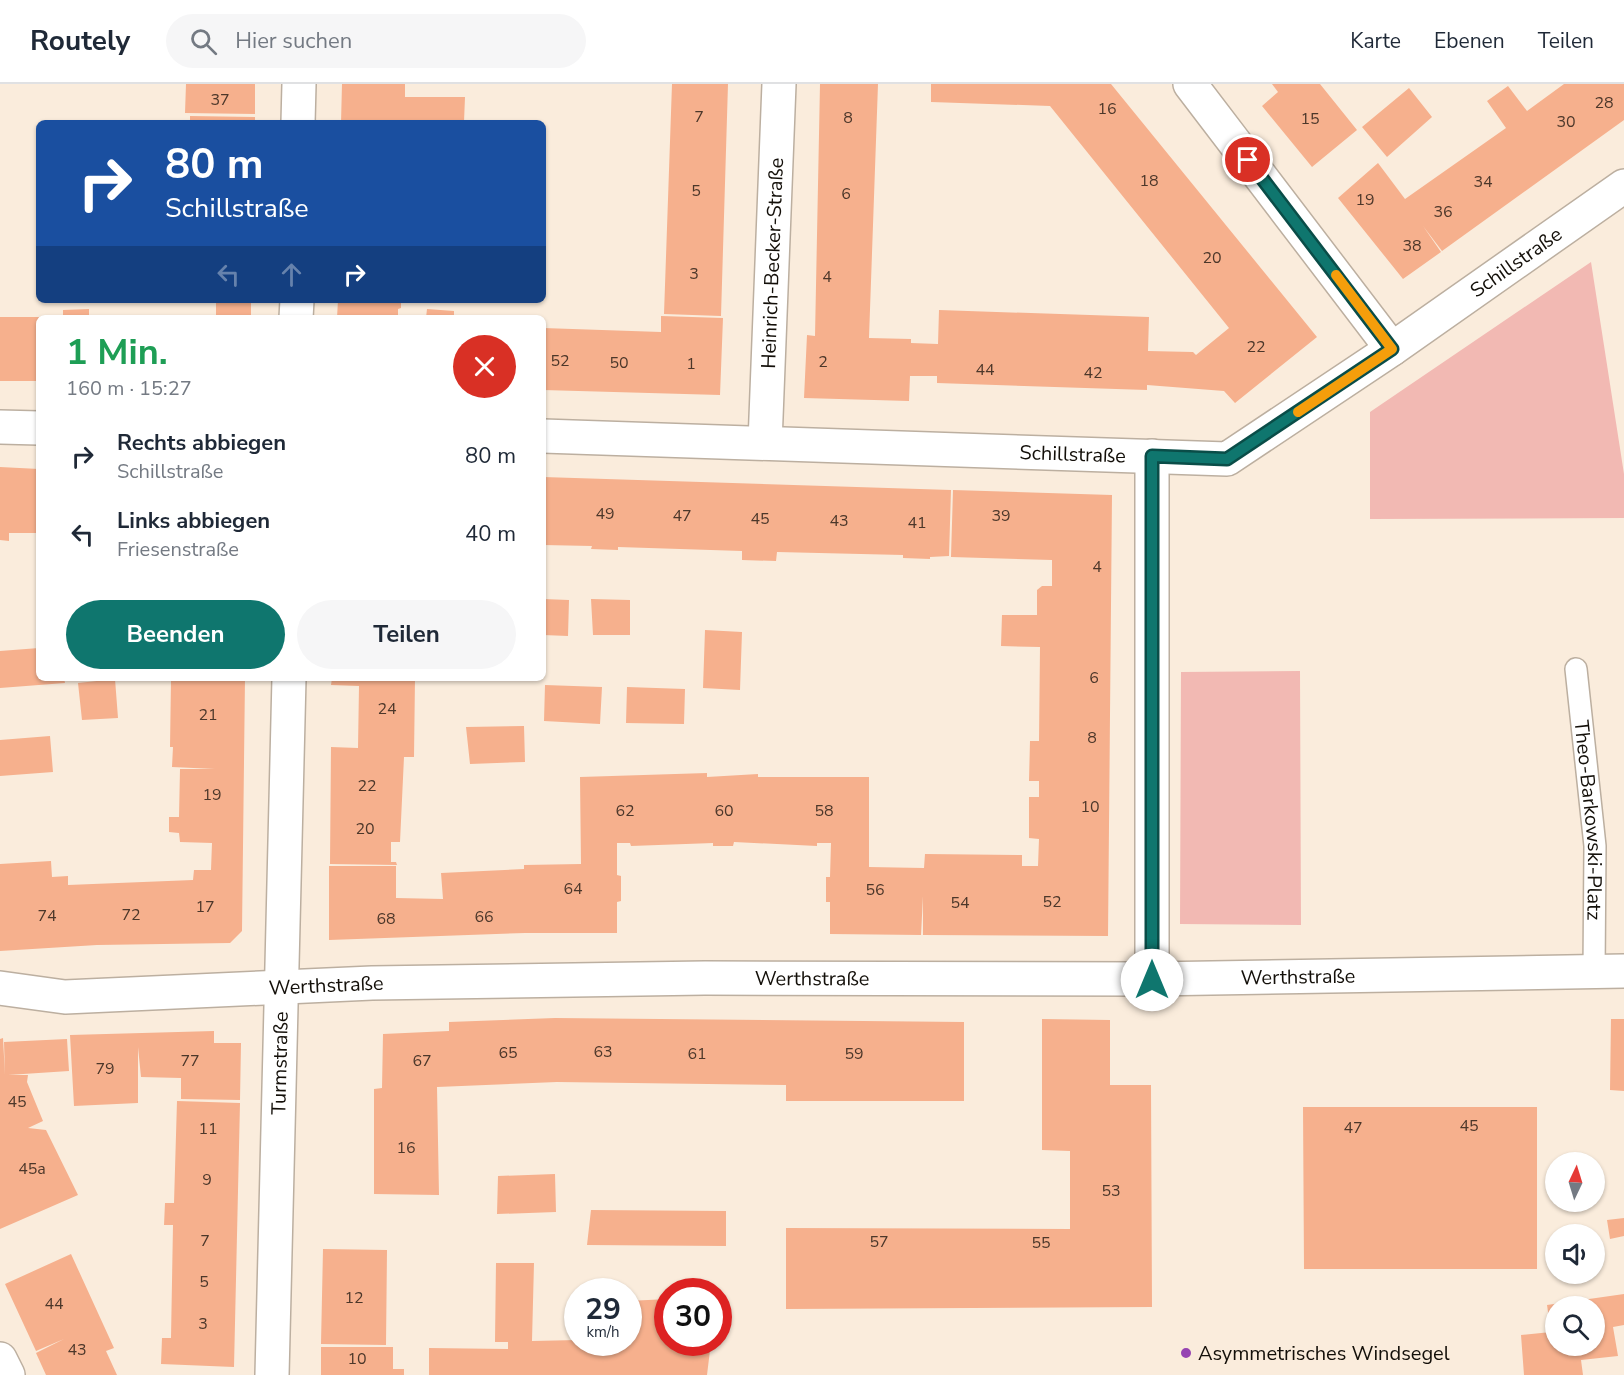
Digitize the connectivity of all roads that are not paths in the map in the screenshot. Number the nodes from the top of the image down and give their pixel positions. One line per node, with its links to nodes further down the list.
1 (299, 84): 4 (street)
2 (779, 84): 10 (street, Heinrich-Becker-Straße)
3 (1190, 84): 6 (street)
4 (298, 120)
5 (1624, 186): 6 (street, Schillstraße)
6 (1392, 349): 11 (street, Schillstraße)
7 (0, 427): 8 (street)
8 (36, 428)
9 (546, 436): 10 (street, Schillstraße)
10 (765, 443): 11 (street, Schillstraße)
11 (1152, 456): 15 (street)
12 (1576, 669): 14 (lane, Theo-Barkowski-Platz)
13 (289, 681): 16 (street, Turmstraße)
14 (1609, 972): 15 (street, Werthstraße)
15 (1152, 980): 16 (street, Werthstraße)
16 (281, 987): 17 (street, Werthstraße); 20 (street, Turmstraße)
17 (0, 988)
18 (0, 1359): 19 (street)
19 (8, 1375)
20 (272, 1375)

